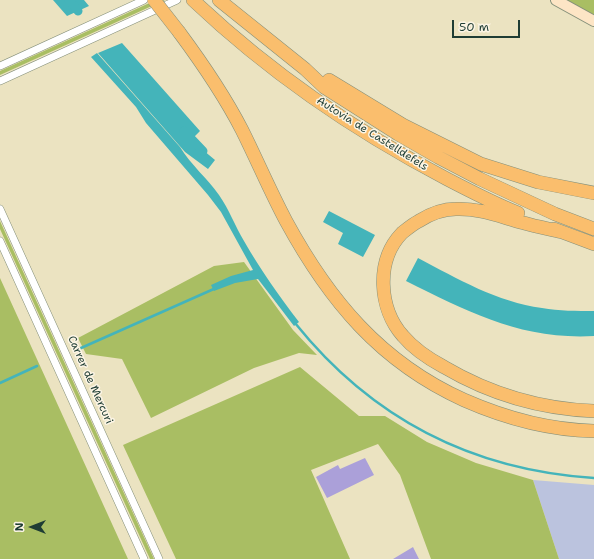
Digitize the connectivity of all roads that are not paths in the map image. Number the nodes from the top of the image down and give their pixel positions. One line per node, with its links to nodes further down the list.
1 (144, 0): 8 (street)
2 (154, 0): 18 (highway, bridge)
3 (177, 0): 10 (street)
4 (193, 0): 14 (highway, Autovia de Castelldefels)
5 (219, 0): 9 (highway, Autovia de Castelldefels)
6 (556, 0): 7 (street)
7 (594, 22)
8 (0, 66)
9 (305, 69): 11 (highway); 13 (highway, Autovia de Castelldefels)
10 (0, 81)
11 (594, 193)
12 (0, 209): 20 (street, Carrer de Mercuri)
13 (594, 228)
14 (562, 232): 16 (highway, Autovia de Castelldefels); 17 (highway)
15 (0, 241): 19 (street)
16 (594, 244)
17 (594, 411)
18 (594, 431)
19 (144, 559)
20 (159, 559)

